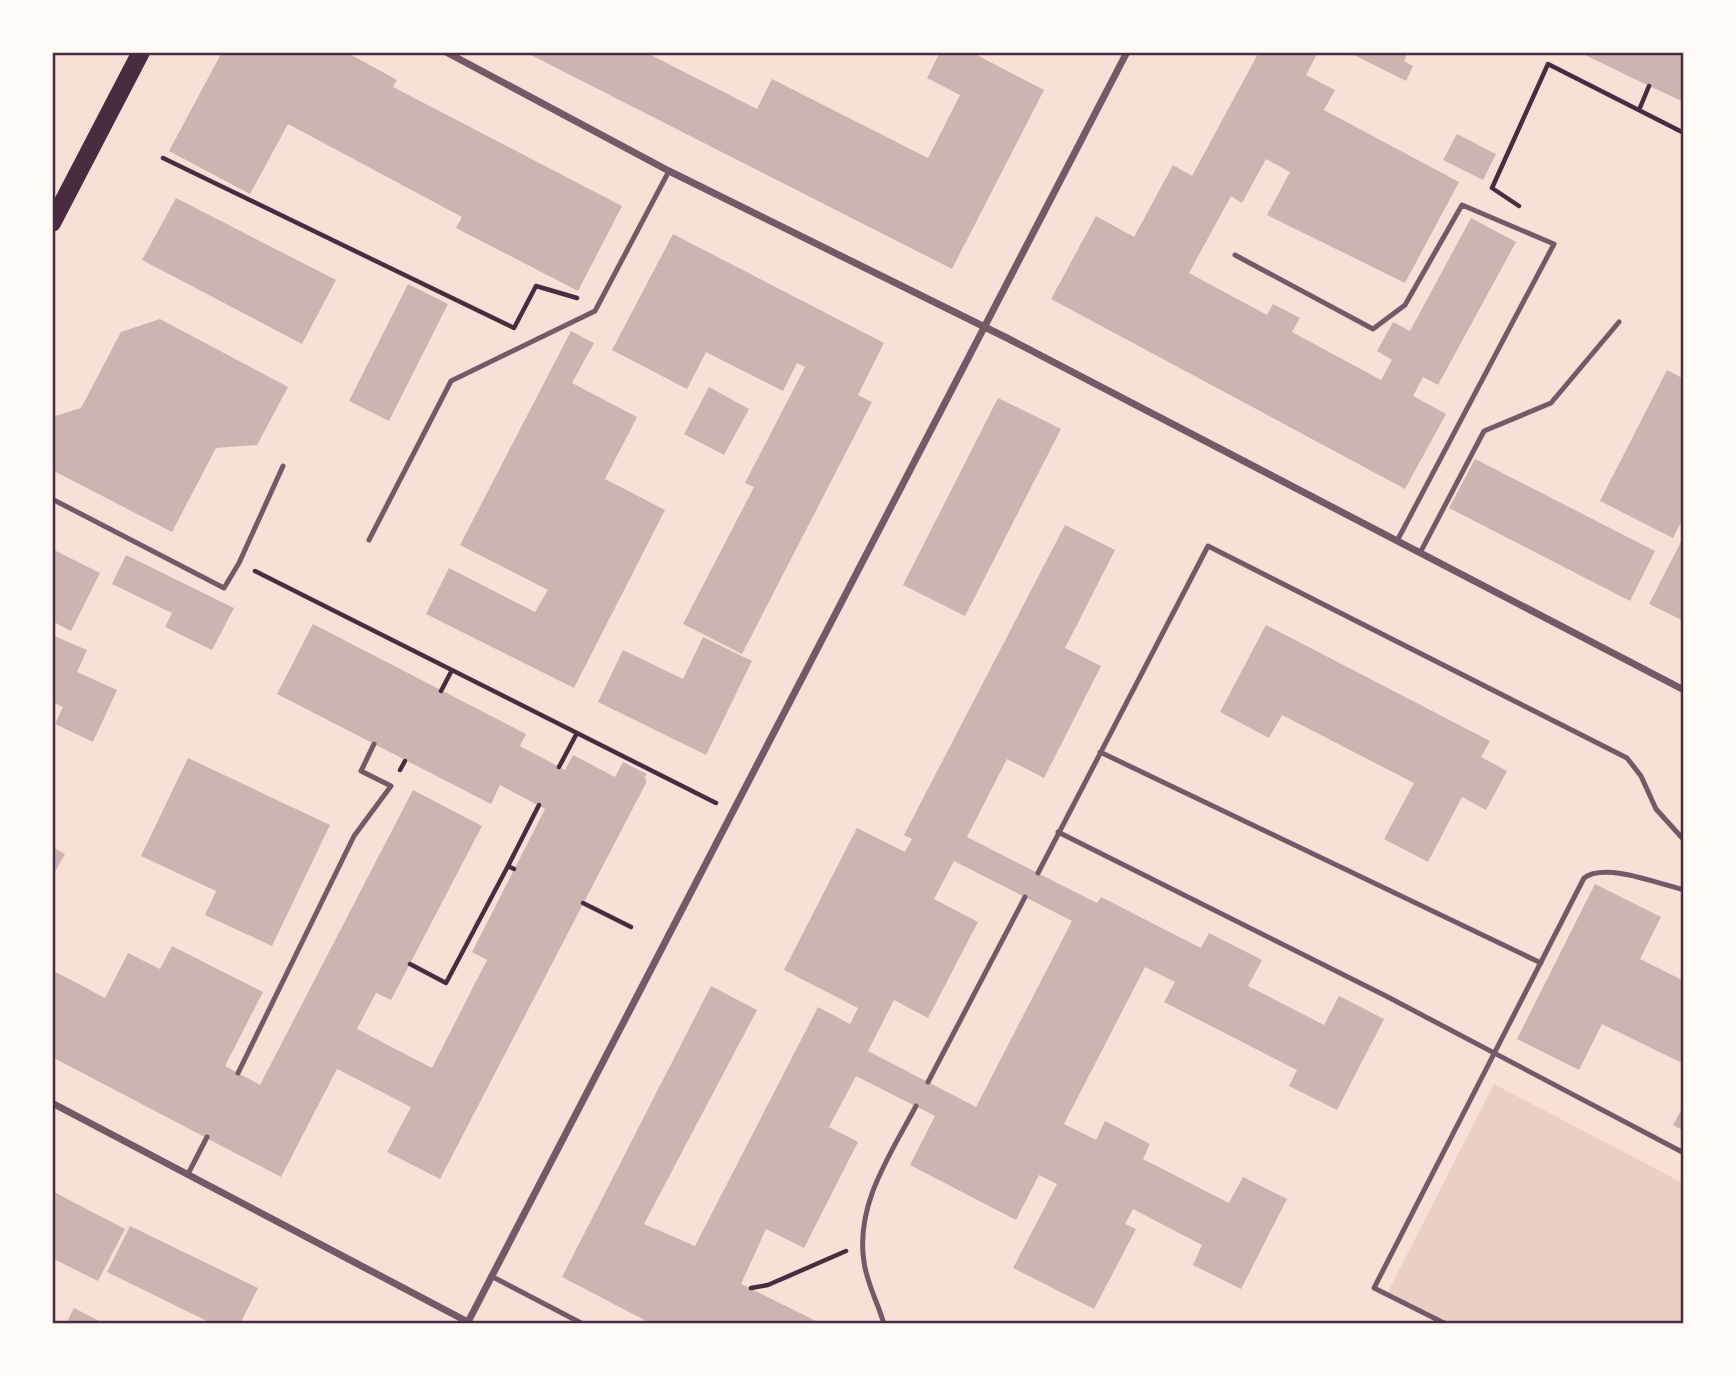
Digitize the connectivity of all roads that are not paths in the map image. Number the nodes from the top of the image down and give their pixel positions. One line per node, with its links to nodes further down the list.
1 (141, 52): 5 (main road)
2 (446, 52): 4 (street)
3 (1127, 52): 8 (street)
4 (668, 171): 8 (street); 11 (lane)
5 (55, 211)
6 (1235, 255): 12 (lane)
7 (1619, 322): 13 (lane)
8 (985, 327): 12 (street); 31 (street)
9 (283, 466): 10 (lane)
10 (52, 499)
11 (369, 540)
12 (1397, 541): 13 (street)
13 (1420, 553): 14 (street)
14 (1684, 690)
15 (374, 744): 24 (lane)
16 (1100, 752): 17 (lane); 18 (lane); 22 (lane)
17 (1058, 832): 19 (lane); 23 (lane)
18 (1684, 840)
19 (1038, 873)
20 (1684, 890): 22 (lane)
21 (1025, 897): 25 (lane)
22 (1541, 963): 23 (lane)
23 (1495, 1053): 29 (lane); 35 (lane)
24 (238, 1073)
25 (928, 1082)
26 (52, 1103): 30 (street)
27 (916, 1106): 34 (lane)
28 (206, 1137): 30 (lane)
29 (1684, 1153)
30 (188, 1174): 32 (street)
31 (491, 1276): 32 (street); 33 (lane)
32 (467, 1323)
33 (583, 1324)
34 (884, 1324)
35 (1446, 1324)

